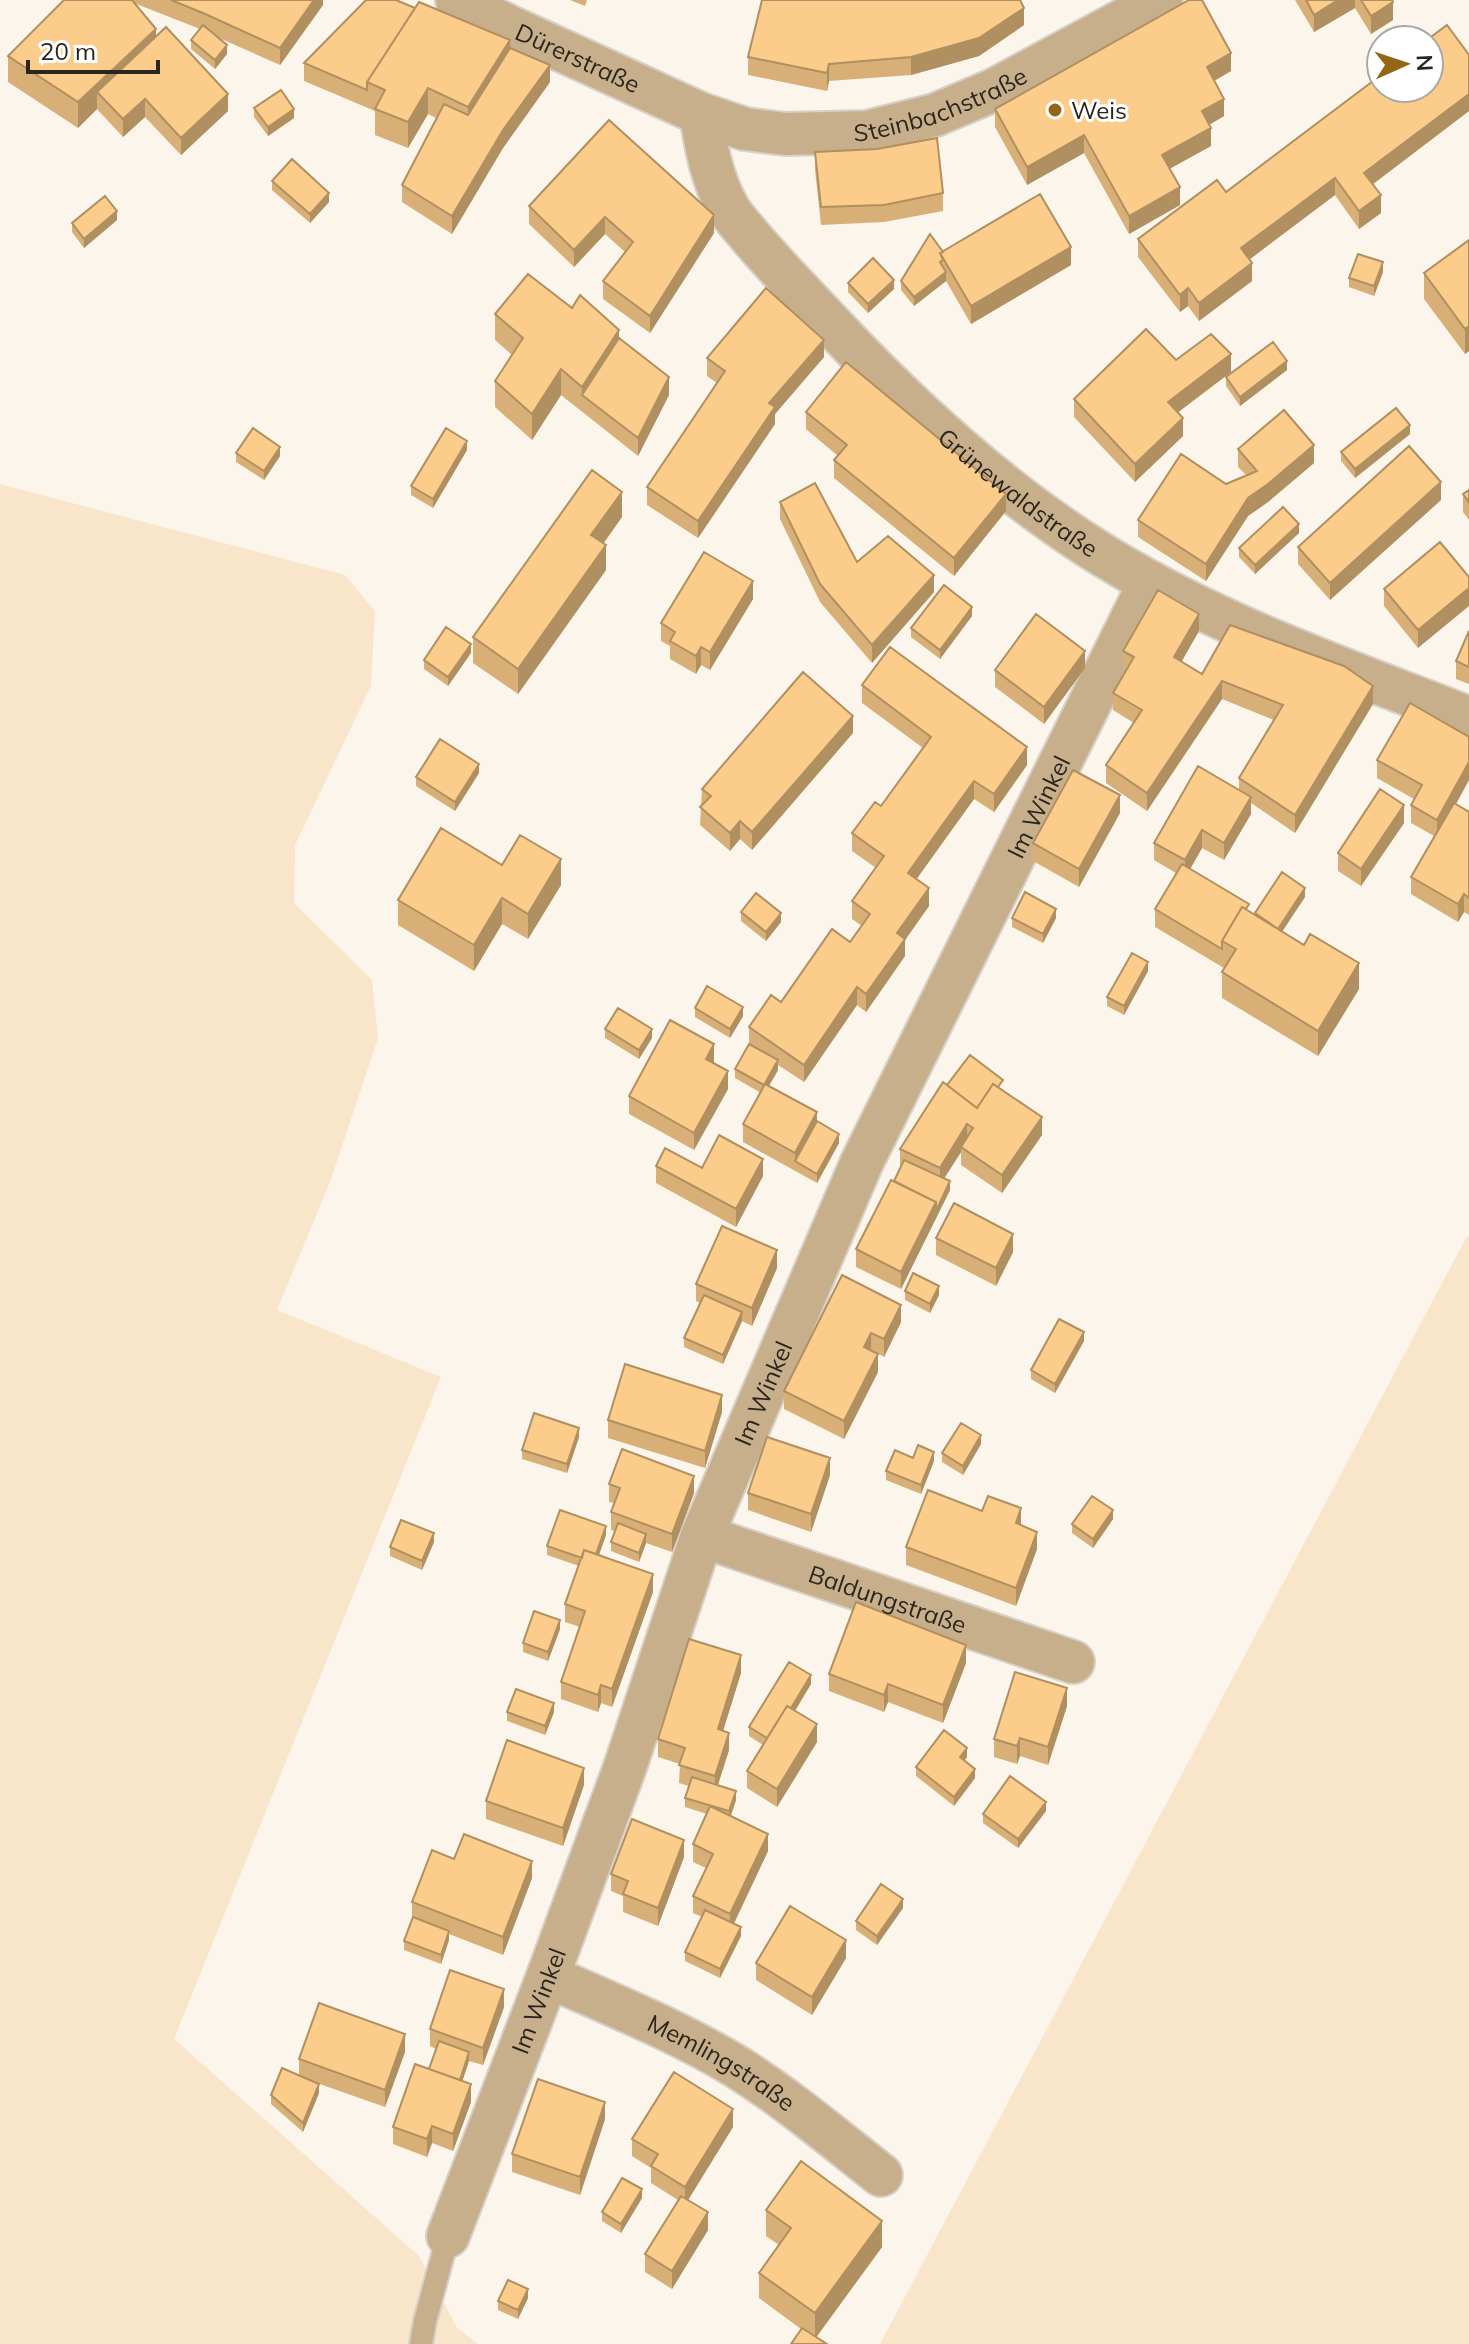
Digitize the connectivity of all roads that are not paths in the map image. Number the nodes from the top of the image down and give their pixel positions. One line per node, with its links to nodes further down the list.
1 (457, 0): 3 (street, Dürerstraße)
2 (1161, 0): 3 (street, Steinbachstraße)
3 (701, 114): 4 (street, Grünewaldstraße)
4 (1150, 582): 5 (street, Grünewaldstraße); 6 (street, Im Winkel)
5 (1469, 718)
6 (702, 1536): 7 (street, Baldungstraße); 8 (street, Im Winkel)
7 (1073, 1662)
8 (548, 1976): 9 (street, Memlingstraße); 10 (street, Im Winkel)
9 (881, 2175)
10 (448, 2236): 11 (lane)
11 (421, 2344)

